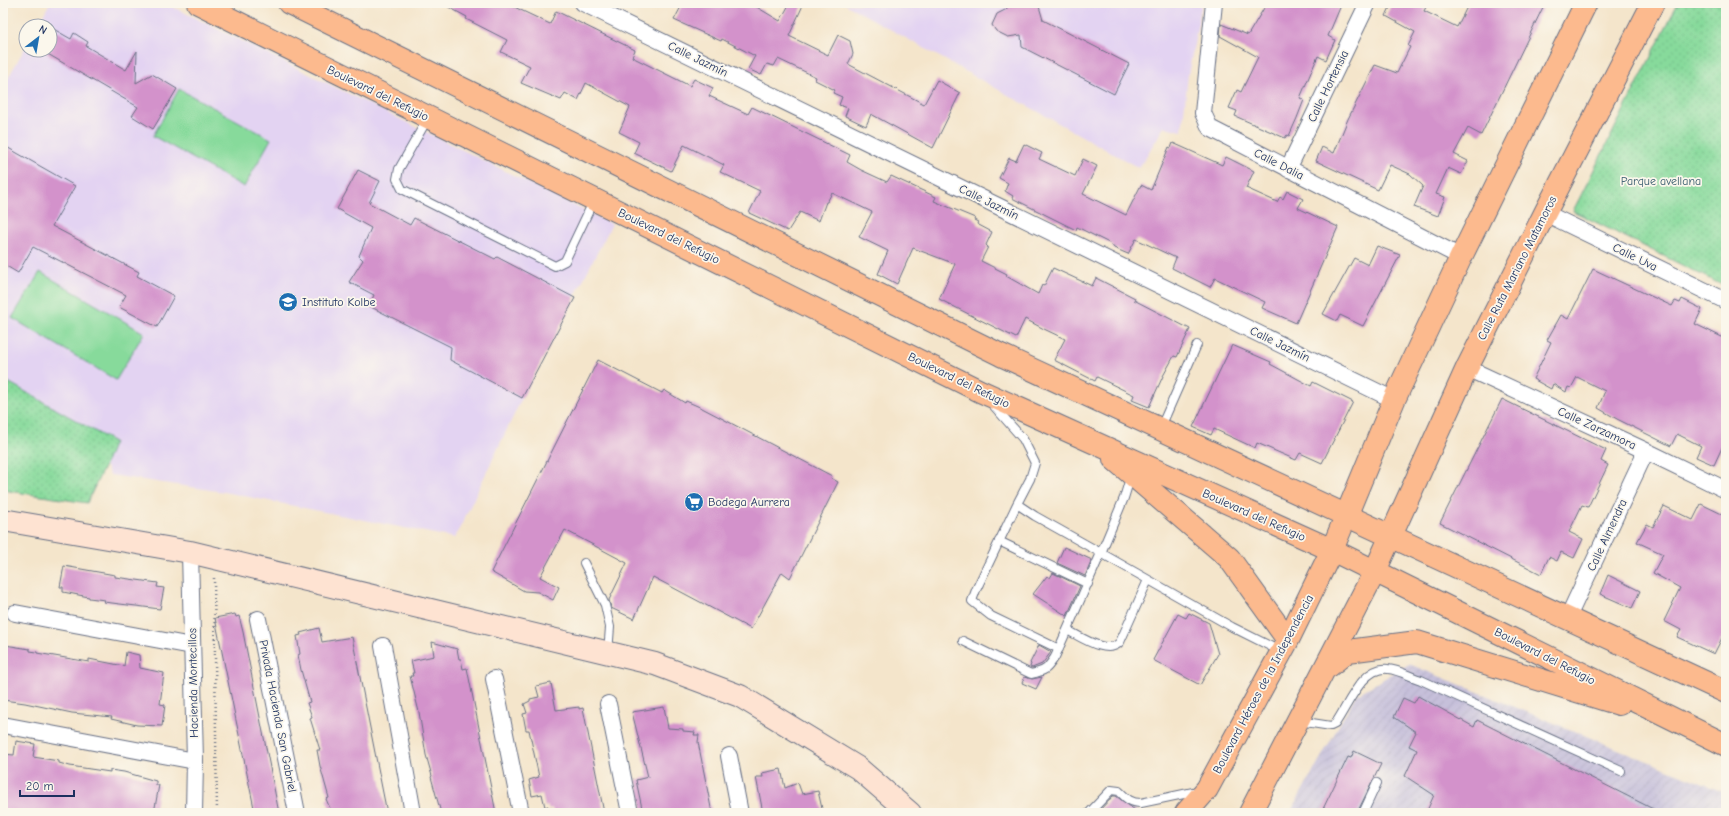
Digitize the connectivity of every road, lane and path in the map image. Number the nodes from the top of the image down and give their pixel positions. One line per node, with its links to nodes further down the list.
1 (198, 3): 8 (main road, Boulevard del Refugio)
2 (289, 3): 18 (main road)
3 (583, 3): 17 (street, Calle Jazmín)
4 (1214, 3): 9 (street, Calle Dalia)
5 (1368, 3): 9 (street, Calle Hortensia)
6 (1586, 3): 12 (main road)
7 (1653, 3): 11 (main road, Calle Ruta Mariano Matamoros)
8 (428, 118): 10 (main road, Boulevard del Refugio); 10 (lane)
9 (1288, 169): 12 (street, Calle Dalia)
10 (594, 199): 16 (main road, Boulevard del Refugio)
11 (1545, 213): 13 (street, Calle Uva); 15 (main road, Calle Ruta Mariano Matamoros)
12 (1461, 257): 17 (main road)
13 (1726, 301)
14 (1197, 345): 18 (lane)
15 (1467, 368): 19 (street, Calle Zarzamora); 25 (main road, Calle Ruta Mariano Matamoros)
16 (980, 391): 20 (main road, Boulevard del Refugio); 22 (lane)
17 (1394, 400): 23 (main road)
18 (1160, 429): 23 (main road)
19 (1646, 451): 21 (street, Calle Zarzamora); 37 (street, Calle Almendra)
20 (1134, 468): 27 (main road, Boulevard del Refugio); 29 (lane); 42 (main road)
21 (1726, 490)
22 (1017, 504): 26 (lane); 29 (lane)
23 (1346, 516): 25 (main road); 27 (main road, Boulevard Héroes de la Independencia)
24 (3, 520): 28 (street)
25 (1391, 537): 32 (main road, Calle Ruta Mariano Matamoros); 37 (main road)
26 (999, 541): 34 (lane); 43 (lane)
27 (1332, 550): 32 (main road, Boulevard del Refugio); 42 (main road, Boulevard Héroes de la Independencia)
28 (190, 552): 30 (street); 40 (street, Hacienda Montecillos)
29 (1101, 553): 33 (lane); 34 (lane)
30 (214, 558): 44 (street); 59 (path)
31 (584, 563): 44 (lane)
32 (1375, 571): 45 (main road); 50 (main road, Boulevard del Refugio)
33 (1148, 580): 38 (lane); 42 (lane)
34 (1088, 584): 38 (lane)
35 (15, 613): 40 (street)
36 (258, 619): 60 (street, Privada Hacienda San Gabriel)
37 (1567, 619): 47 (main road)
38 (1067, 630): 43 (lane)
39 (963, 641): 43 (lane)
40 (192, 646): 54 (street, Hacienda Montecillos)
41 (383, 646): 61 (street)
42 (1284, 646): 57 (main road, Boulevard Héroes de la Independencia)
43 (1059, 649)
44 (608, 653): 65 (street)
45 (1326, 668): 49 (main road); 50 (main road)
46 (494, 679): 62 (street)
47 (1726, 692)
48 (608, 704): 63 (street)
49 (1298, 721): 55 (lane); 68 (main road)
50 (1678, 722): 52 (main road, Boulevard del Refugio)
51 (3, 725): 54 (street)
52 (1726, 745)
53 (729, 756): 64 (street)
54 (195, 761): 58 (street, Hacienda Montecillos)
55 (1621, 771)
56 (1377, 783): 69 (lane)
57 (1207, 789): 66 (lane); 67 (main road, Boulevard Héroes de la Independencia)
58 (194, 813)
59 (218, 813)
60 (297, 813)
61 (413, 813)
62 (521, 813)
63 (630, 813)
64 (740, 813)
65 (910, 813)
66 (1089, 813)
67 (1186, 813)
68 (1250, 813)
69 (1362, 813)

